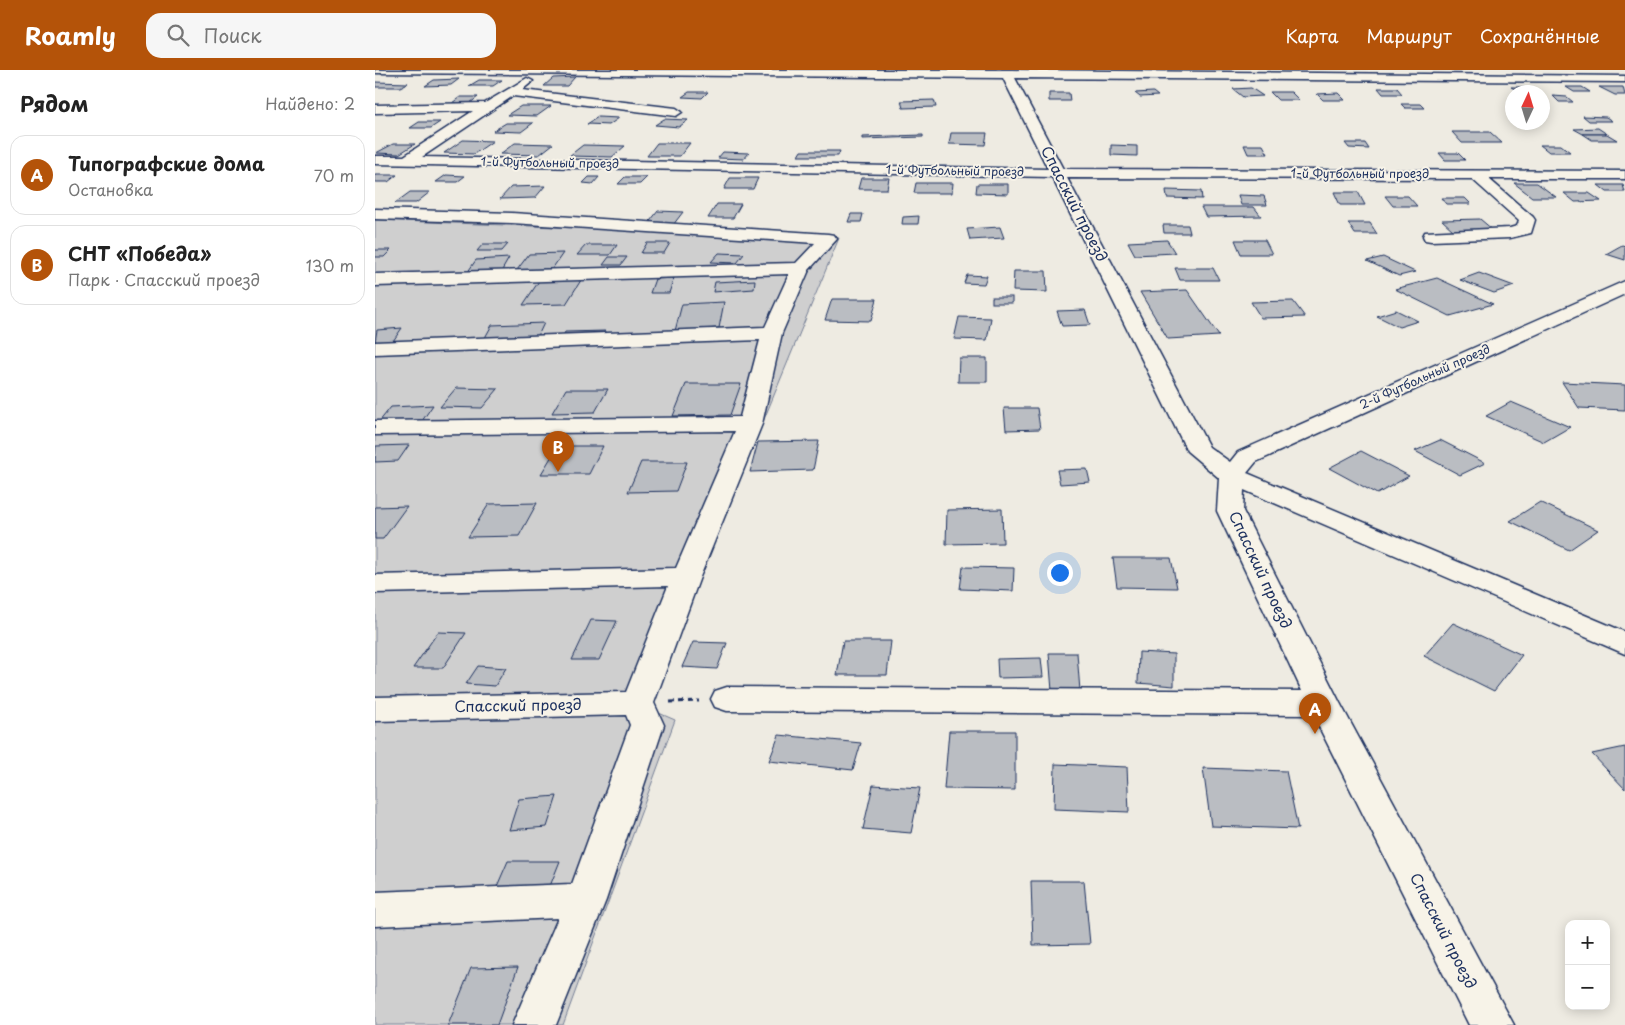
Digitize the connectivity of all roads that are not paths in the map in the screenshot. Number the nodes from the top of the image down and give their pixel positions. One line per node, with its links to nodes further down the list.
1 (375, 70): 2 (street)
2 (464, 70): 3 (street)
3 (541, 72): 4 (street); 6 (street)
4 (1006, 72): 5 (street); 12 (street, Спасский проезд)
5 (1625, 79)
6 (512, 92): 7 (street); 9 (street)
7 (490, 107): 8 (street); 11 (street)
8 (375, 109)
9 (676, 112)
10 (375, 160): 11 (street, 1-й Футбольный проезд)
11 (406, 161): 12 (street, 1-й Футбольный проезд)
12 (1058, 173): 13 (street, 1-й Футбольный проезд); 24 (street, Спасский проезд)
13 (1476, 175): 14 (street, 1-й Футбольный проезд); 16 (street)
14 (1625, 175)
15 (375, 214): 17 (street)
16 (1431, 236)
17 (801, 268): 18 (street); 20 (street)
18 (375, 280)
19 (1625, 287): 24 (street, 2-й Футбольный проезд)
20 (772, 333): 21 (street); 22 (street)
21 (375, 348)
22 (750, 424): 23 (street); 25 (street)
23 (375, 428)
24 (1232, 476): 27 (street); 29 (street, Спасский проезд)
25 (686, 576): 26 (street); 31 (street)
26 (375, 584)
27 (1625, 644)
28 (727, 699): 29 (street)
29 (1324, 703): 35 (street, Спасский проезд)
30 (375, 709): 31 (street, Спасский проезд)
31 (642, 714): 32 (street)
32 (586, 900): 33 (street); 34 (street)
33 (375, 909)
34 (534, 1025)
35 (1491, 1025)

